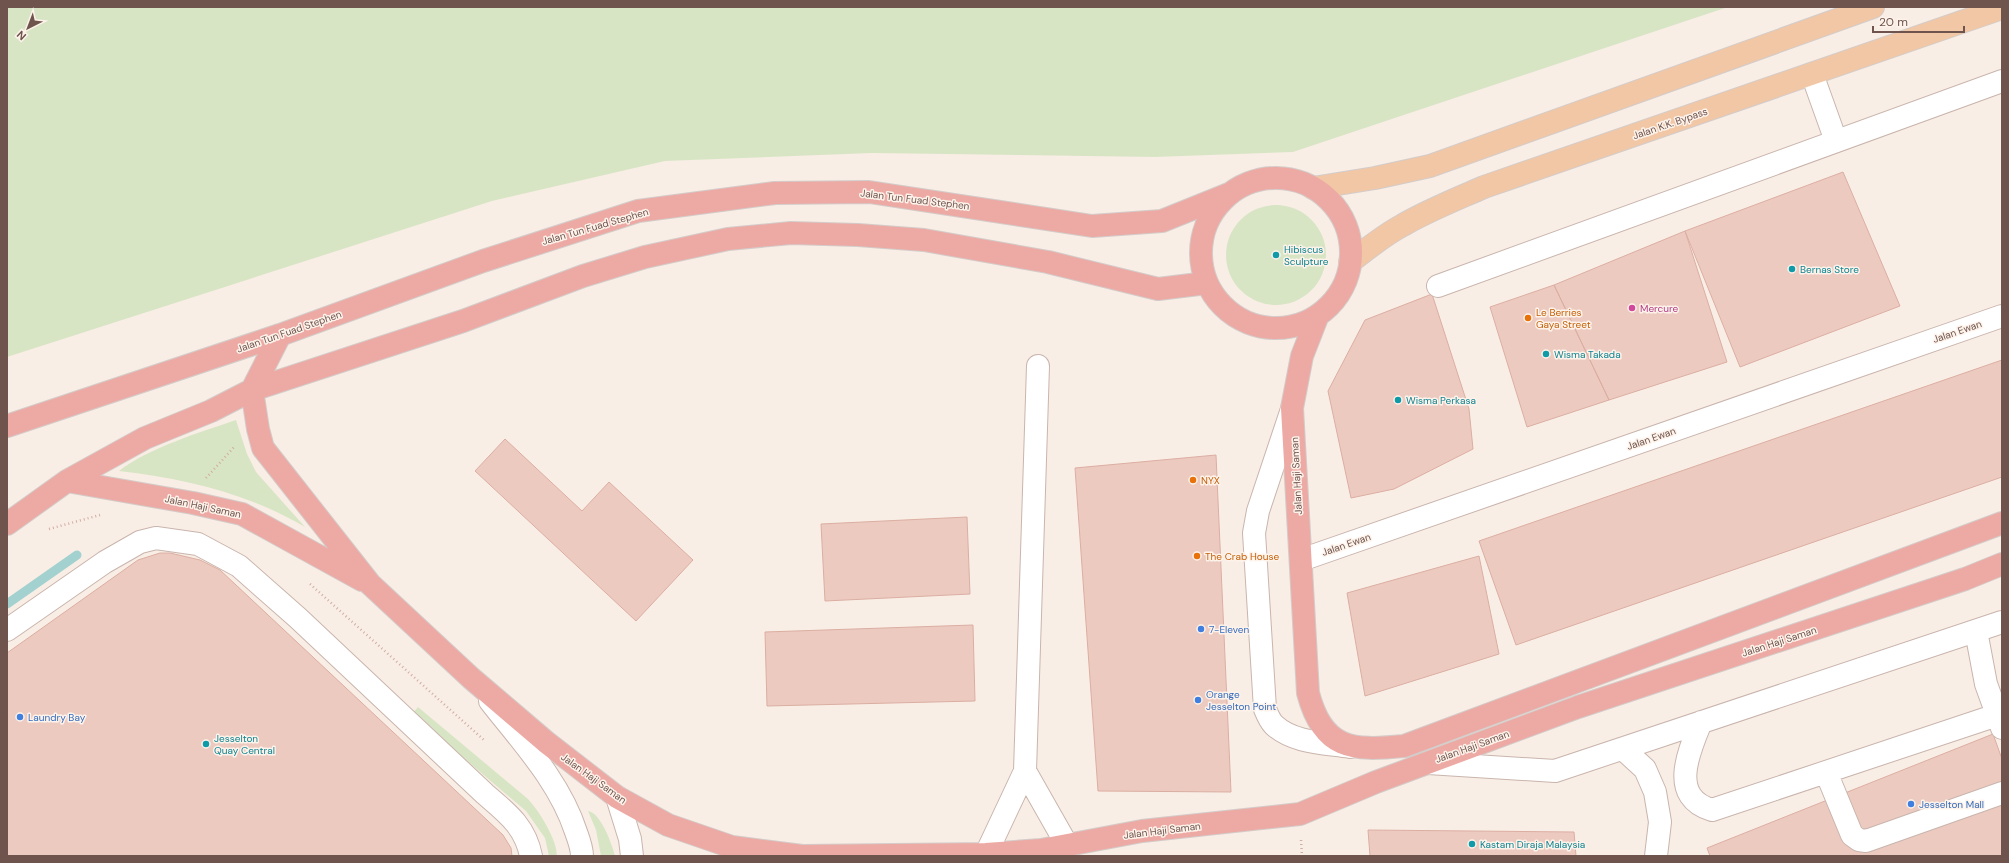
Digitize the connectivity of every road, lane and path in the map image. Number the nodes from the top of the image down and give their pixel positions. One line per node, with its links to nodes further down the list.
1 (1873, 7): 6 (main road)
2 (2002, 8): 3 (main road, Jalan K.K. Bypass)
3 (1812, 74): 5 (street); 8 (main road, Jalan K.K. Bypass)
4 (2002, 81): 5 (street)
5 (1836, 141): 10 (street)
6 (1313, 188): 7 (highway); 8 (highway)
7 (1229, 194): 9 (highway); 13 (highway, Jalan Tun Fuad Stephen)
8 (1350, 262): 11 (highway)
9 (1207, 283): 11 (highway); 15 (highway)
10 (1438, 286)
11 (1318, 315): 16 (highway, Jalan Haji Saman)
12 (2002, 316): 23 (street, Jalan Ewan)
13 (280, 335): 15 (highway); 17 (highway, Jalan Tun Fuad Stephen)
14 (1038, 366): 35 (street)
15 (252, 390): 19 (highway); 25 (highway, Jalan Haji Saman)
16 (1292, 408): 23 (highway, Jalan Haji Saman); 32 (street)
17 (7, 426)
18 (237, 443): 20 (path)
19 (67, 481): 22 (highway); 25 (highway, Jalan Haji Saman)
20 (201, 484)
21 (2002, 523): 32 (highway, Jalan Haji Saman)
22 (7, 524)
23 (1301, 560): 32 (highway, Jalan Haji Saman)
24 (2002, 564): 34 (highway, Jalan Haji Saman)
25 (370, 584): 29 (highway, Jalan Haji Saman)
26 (2002, 622): 28 (street)
27 (7, 630): 42 (street)
28 (1976, 631): 30 (street); 31 (street)
29 (471, 678): 38 (highway, Jalan Haji Saman); 43 (street)
30 (2000, 721): 36 (street)
31 (1701, 722): 33 (street); 36 (street)
32 (1350, 747)
33 (1624, 749): 34 (street); 45 (street)
34 (1428, 763): 39 (highway, Jalan Haji Saman)
35 (1025, 771): 39 (street); 41 (street)
36 (1826, 772): 37 (street)
37 (2002, 793)
38 (617, 797): 41 (highway, Jalan Haji Saman); 44 (street)
39 (1067, 845): 40 (highway, Jalan Haji Saman)
40 (1041, 853): 41 (highway, Jalan Haji Saman)
41 (986, 854)
42 (531, 856)
43 (582, 856)
44 (632, 856)
45 (1656, 856)

